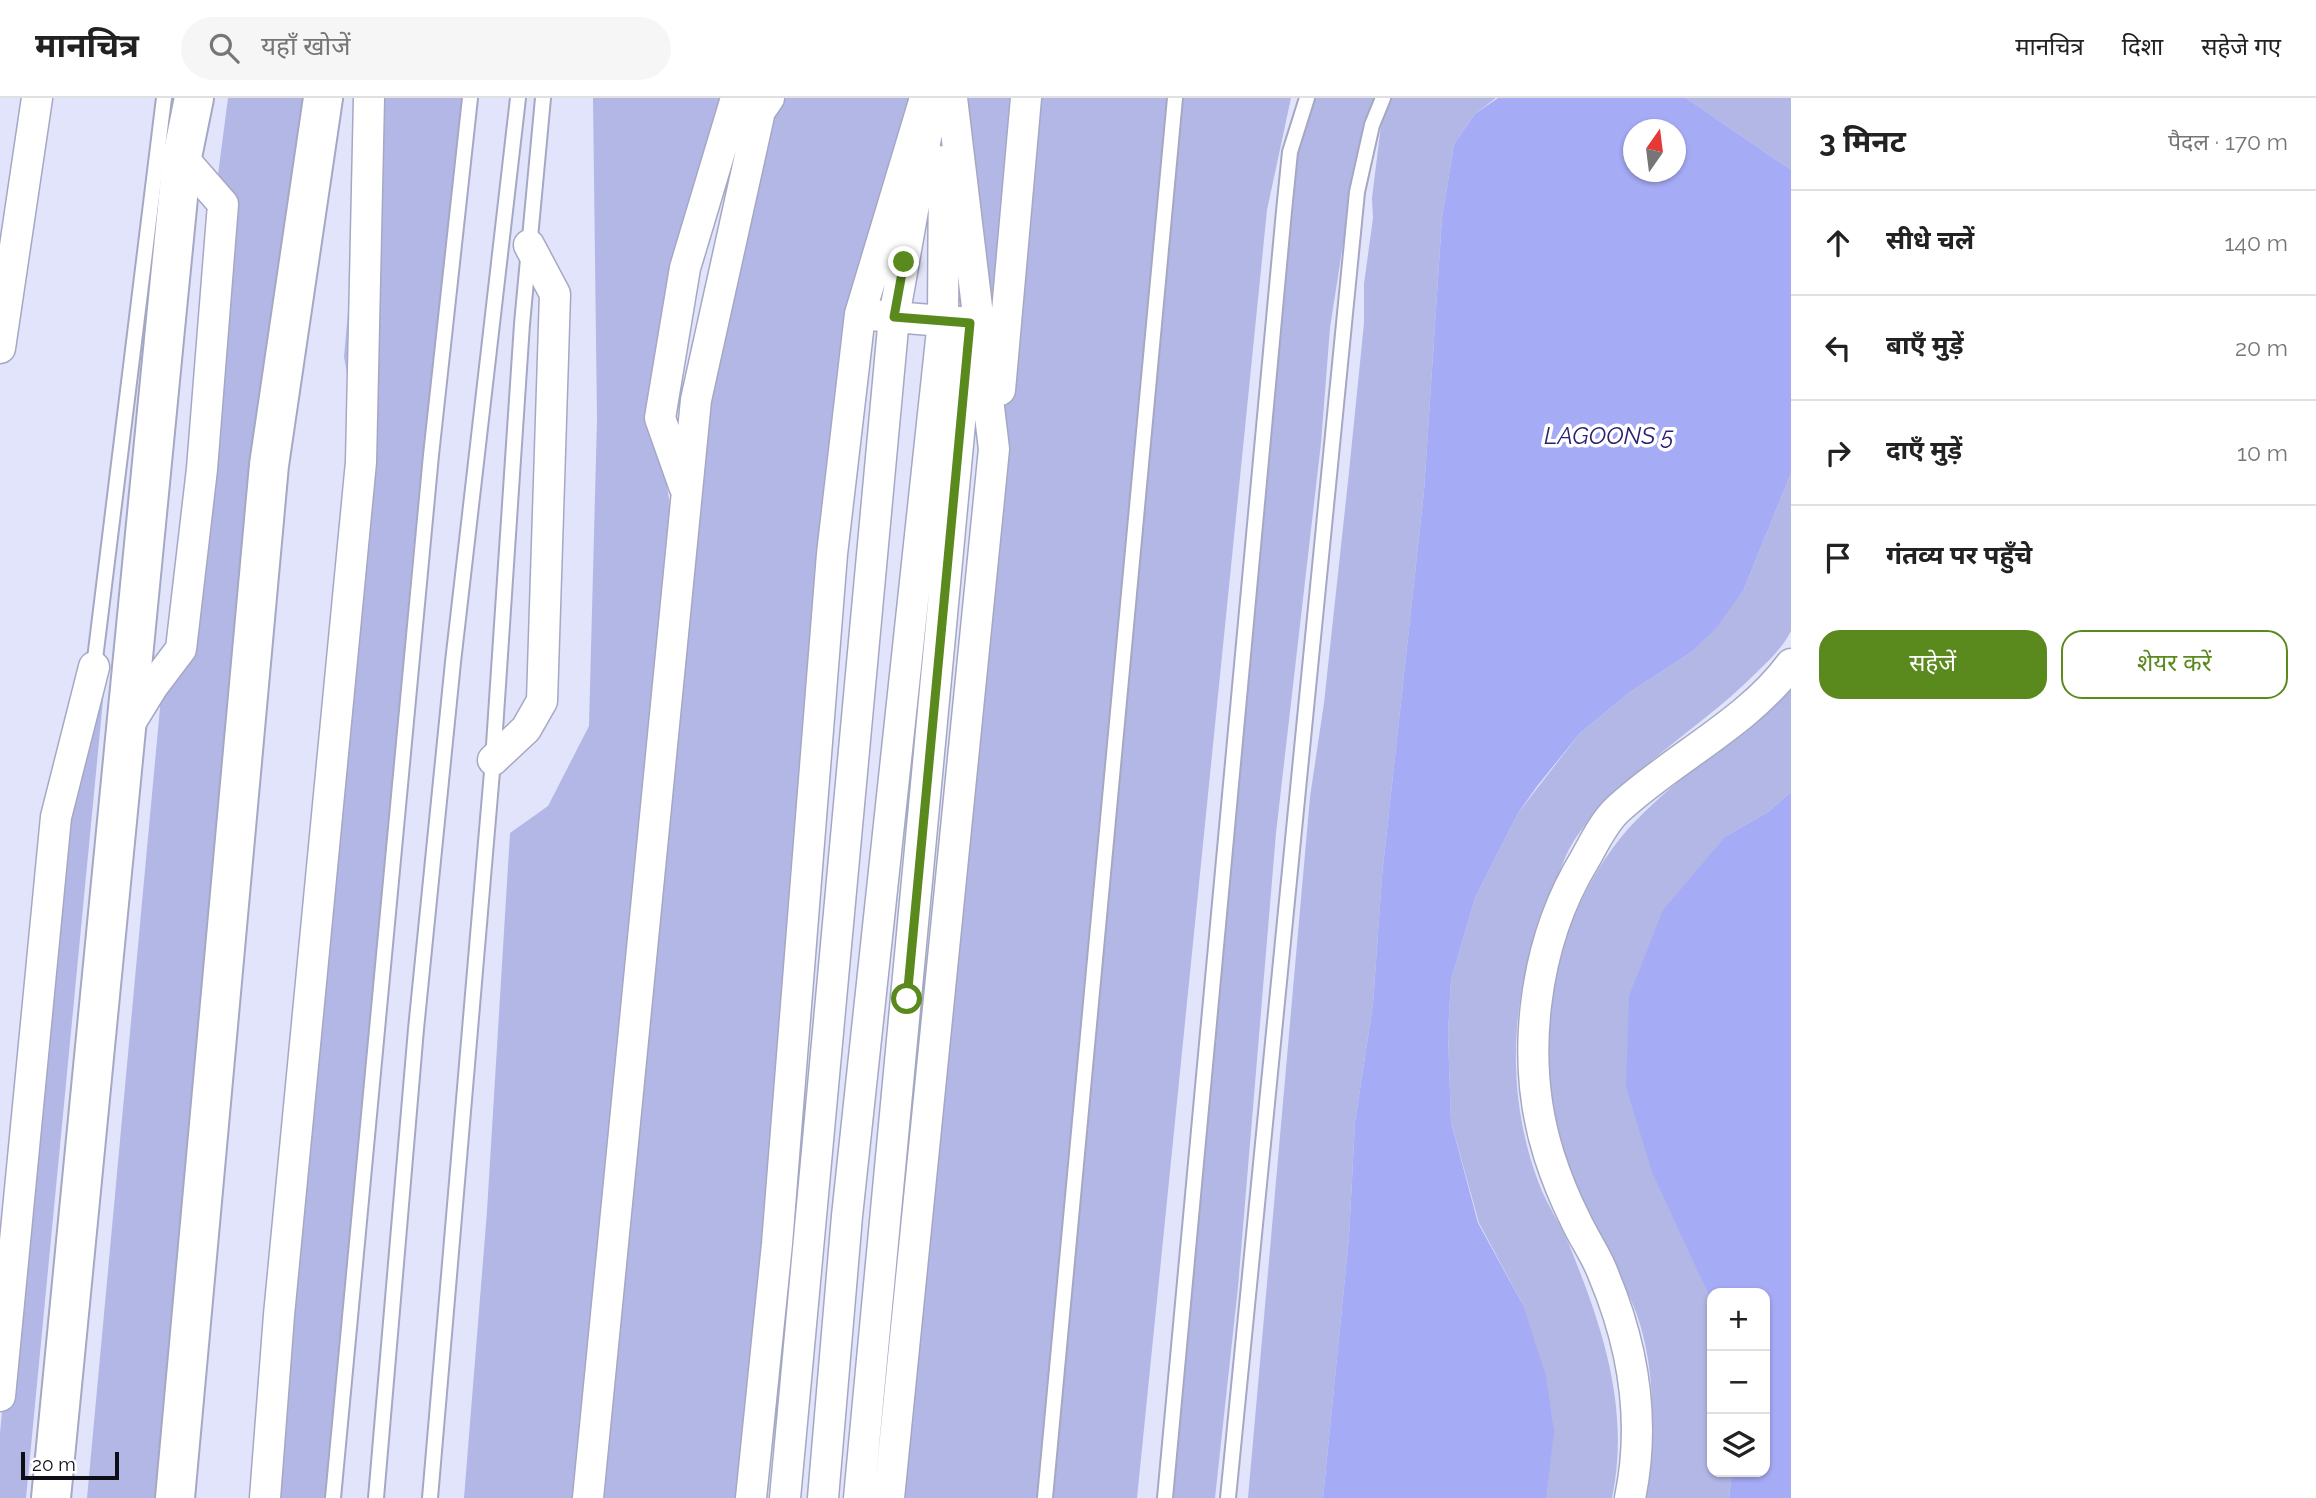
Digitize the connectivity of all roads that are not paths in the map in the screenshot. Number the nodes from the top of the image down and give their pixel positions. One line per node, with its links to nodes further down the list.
1 (37, 98): 24 (street)
2 (164, 98): 28 (lane)
3 (194, 98): 19 (street)
4 (323, 98): 33 (street)
5 (369, 98): 34 (street)
6 (470, 98): 35 (lane)
7 (518, 98): 36 (lane)
8 (543, 98): 20 (lane)
9 (736, 98): 26 (street)
10 (769, 98): 26 (street)
11 (925, 98): 21 (street)
12 (933, 98): 22 (street)
13 (944, 98): 23 (street)
14 (951, 98): 23 (street); 25 (street)
15 (1026, 98): 25 (street)
16 (1175, 98): 44 (lane)
17 (1307, 98): 45 (lane)
18 (1383, 98): 46 (lane)
19 (183, 157): 29 (street); 29 (street)
20 (529, 245): 30 (lane); 30 (street)
21 (860, 314): 22 (street); 39 (street)
22 (894, 317): 23 (street); 40 (street)
23 (957, 322): 41 (street); 42 (street)
24 (0, 348)
25 (995, 449): 43 (street)
26 (688, 497): 38 (street)
27 (1791, 664): 47 (street)
28 (94, 667): 31 (street)
29 (125, 732): 32 (street)
30 (492, 760): 37 (lane)
31 (0, 1396)
32 (51, 1498)
33 (175, 1498)
34 (265, 1498)
35 (333, 1498)
36 (376, 1498)
37 (430, 1498)
38 (588, 1498)
39 (751, 1498)
40 (785, 1498)
41 (823, 1498)
42 (859, 1498)
43 (889, 1498)
44 (1045, 1498)
45 (1165, 1498)
46 (1228, 1498)
47 (1629, 1498)

